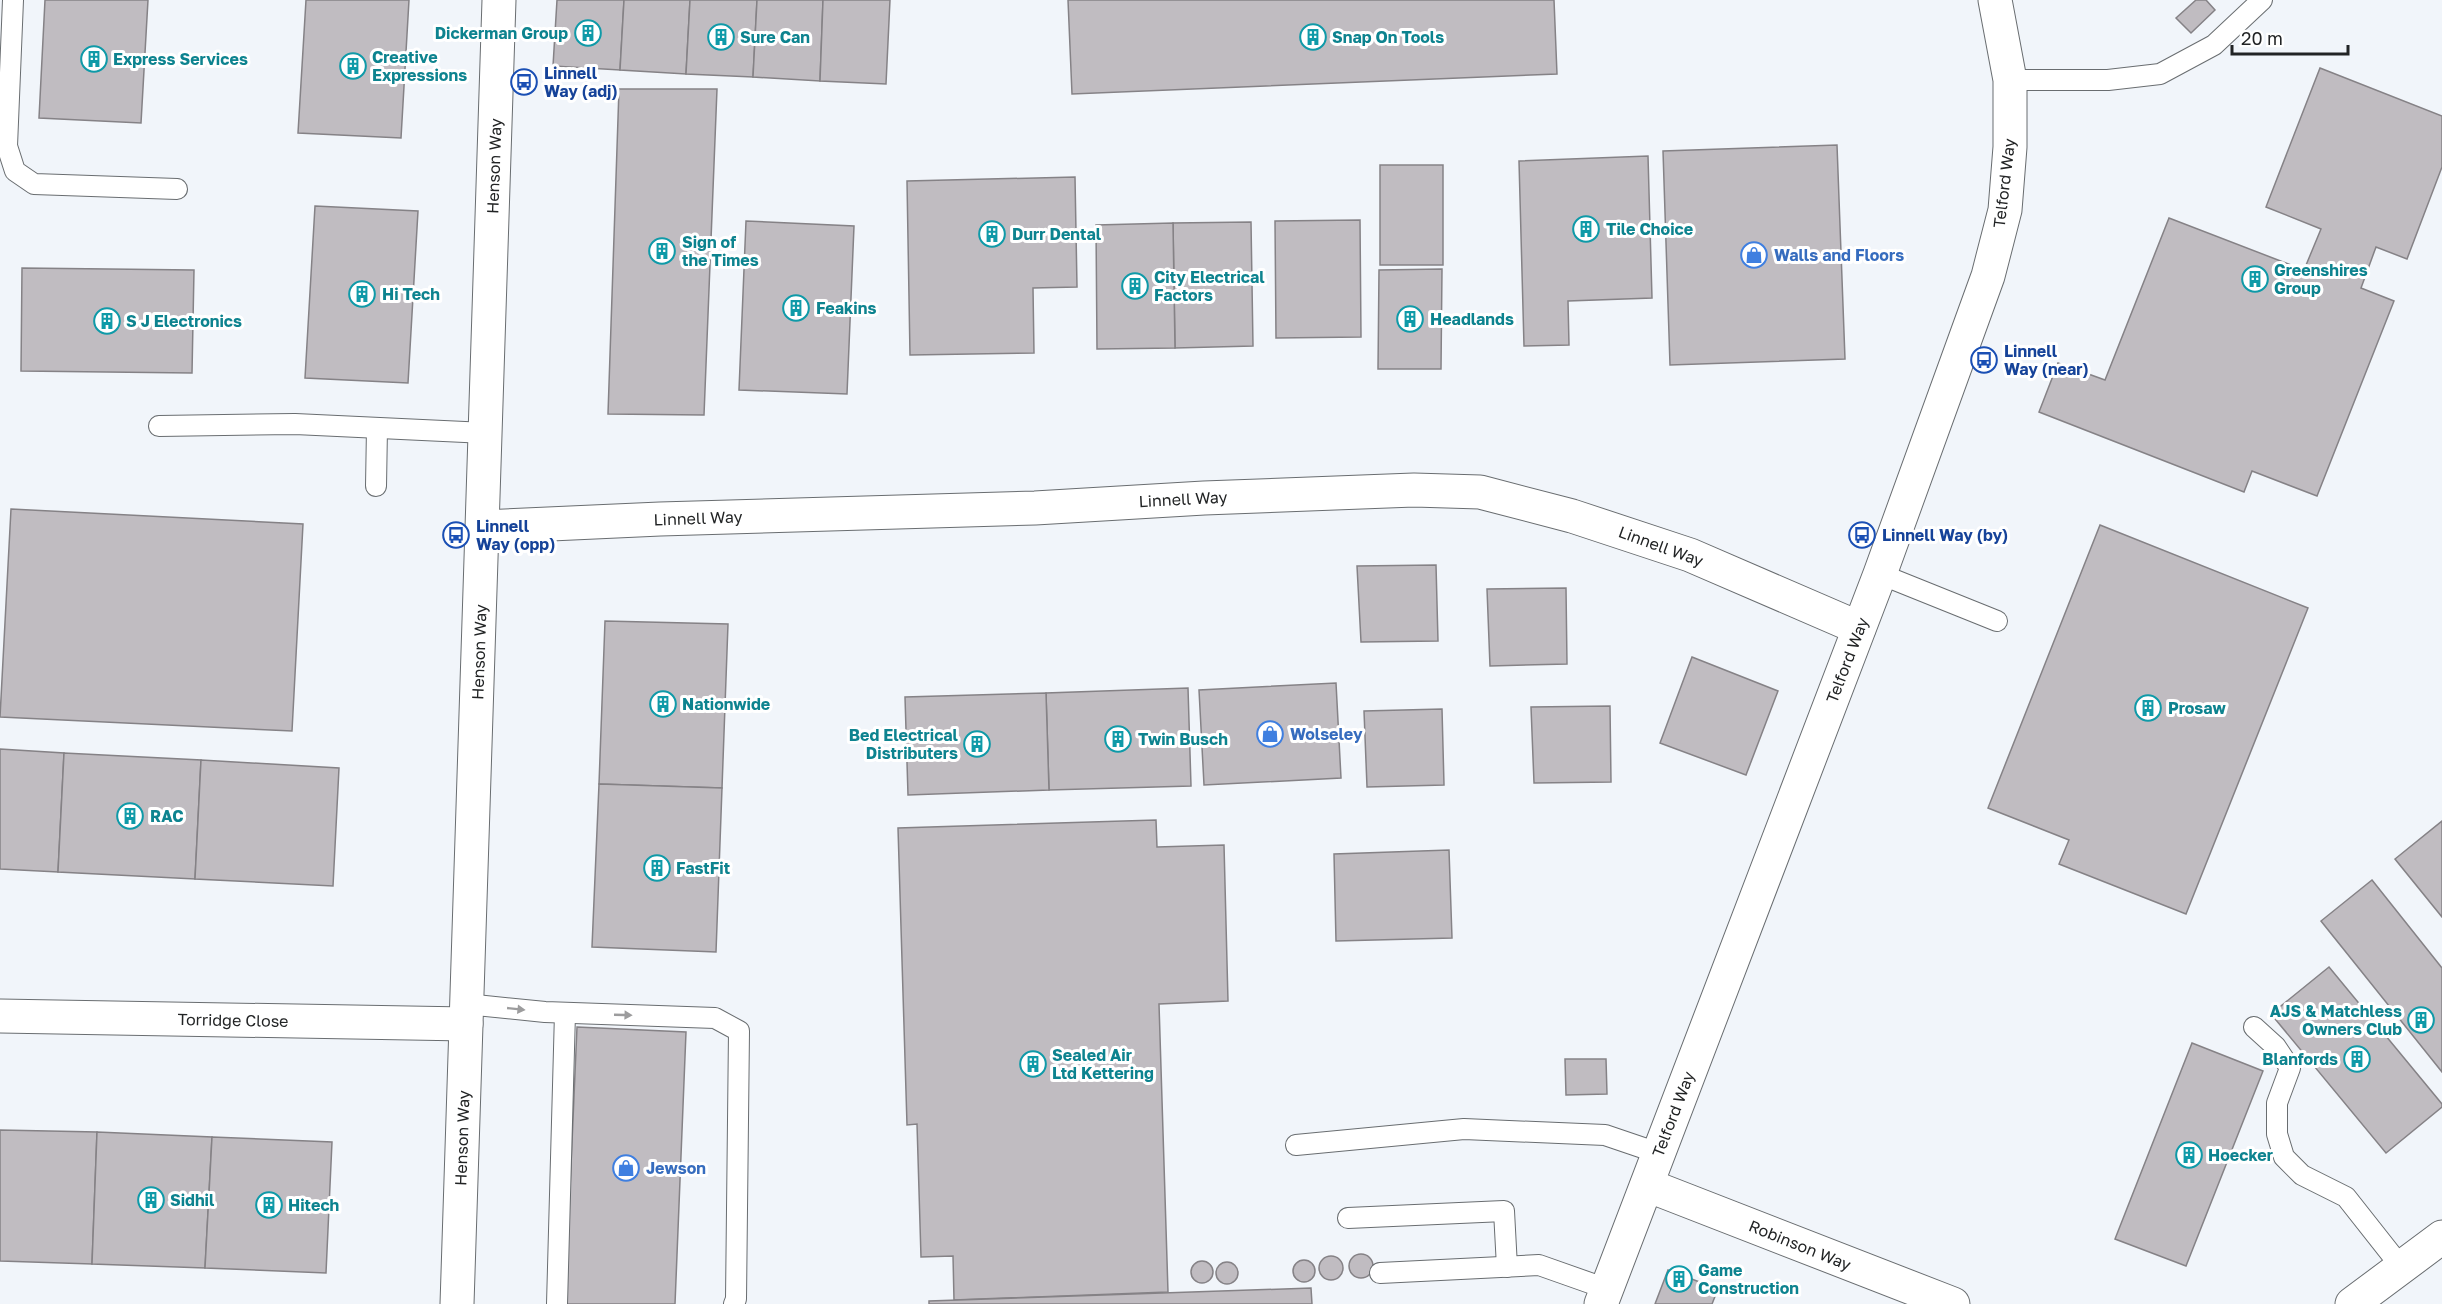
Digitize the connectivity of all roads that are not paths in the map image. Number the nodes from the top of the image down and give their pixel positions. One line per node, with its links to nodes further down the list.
1 (13, 0): 6 (lane)
2 (499, 0): 9 (street, Henson Way)
3 (1995, 0): 5 (street, Telford Way)
4 (2262, 0): 5 (lane)
5 (2010, 80): 12 (street, Telford Way)
6 (177, 189)
7 (159, 426): 8 (lane)
8 (377, 428): 9 (lane); 10 (lane)
9 (486, 433): 11 (street, Henson Way)
10 (376, 486)
11 (483, 527): 14 (street, Linnell Way); 16 (street, Henson Way)
12 (1880, 574): 13 (lane); 14 (street, Telford Way)
13 (1997, 621)
14 (1859, 628): 20 (street, Telford Way)
15 (565, 1013): 16 (lane, one-way to 15); 29 (lane); 30 (lane, one-way to 30)
16 (466, 1014): 17 (street, Torridge Close); 28 (street, Henson Way)
17 (0, 1016)
18 (2254, 1028): 25 (lane)
19 (1296, 1145): 20 (lane)
20 (1658, 1153): 21 (street, Telford Way)
21 (1647, 1185): 27 (street, Telford Way); 31 (street, Robinson Way)
22 (1348, 1218): 24 (lane)
23 (2442, 1237): 25 (street)
24 (1507, 1267): 26 (lane); 27 (lane)
25 (2402, 1268): 32 (street)
26 (1380, 1273)
27 (1604, 1297)
28 (457, 1304)
29 (557, 1304)
30 (734, 1304)
31 (1953, 1304)
32 (2352, 1304)

